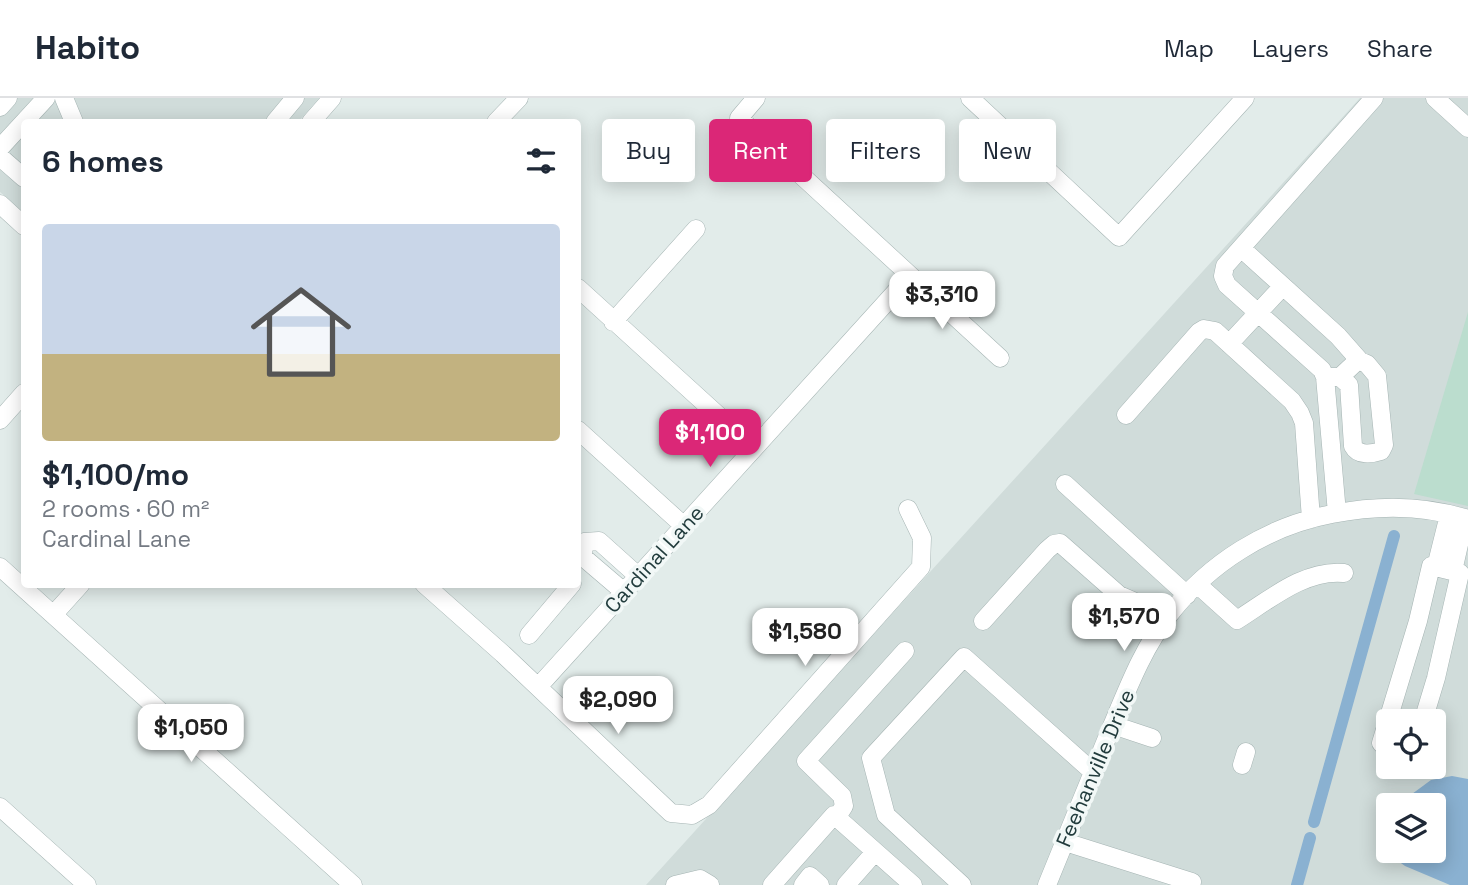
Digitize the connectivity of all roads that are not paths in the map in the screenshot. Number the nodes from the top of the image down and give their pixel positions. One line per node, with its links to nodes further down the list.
1 (8, 98): 12 (street)
2 (46, 98): 13 (street)
3 (64, 98): 14 (street)
4 (295, 98): 15 (street)
5 (332, 98): 16 (street)
6 (519, 98): 17 (street)
7 (756, 98): 27 (street)
8 (970, 98): 9 (street)
9 (1245, 98)
10 (1374, 98): 26 (street)
11 (1435, 98): 19 (street)
12 (0, 107)
13 (27, 119)
14 (71, 119)
15 (278, 119)
16 (314, 119)
17 (499, 119)
18 (21, 125): 20 (street)
19 (1468, 128)
20 (0, 148)
21 (0, 157): 22 (street)
22 (21, 173)
23 (0, 204): 24 (street)
24 (21, 223)
25 (696, 229): 31 (street)
26 (1241, 248): 28 (street); 30 (street)
27 (910, 275): 33 (street); 40 (street, Cardinal Lane)
28 (1283, 286): 30 (street); 34 (street)
29 (581, 291): 31 (street)
30 (1257, 311): 32 (street); 35 (street)
31 (613, 322): 40 (street)
32 (1228, 344): 37 (street); 42 (street)
33 (1000, 358)
34 (1360, 361): 35 (street); 35 (street)
35 (1333, 377): 41 (street)
36 (21, 396): 38 (street)
37 (1126, 415)
38 (0, 420)
39 (581, 433): 48 (street)
40 (754, 448): 48 (street, Cardinal Lane)
41 (1331, 452): 42 (street); 45 (street)
42 (1305, 454): 47 (street)
43 (1065, 484): 60 (street)
44 (908, 509): 67 (street)
45 (1337, 513): 46 (street, Feehanville Drive); 47 (street, Feehanville Drive)
46 (1461, 517): 51 (street)
47 (1311, 519): 60 (street, Feehanville Drive)
48 (684, 526): 54 (street, Cardinal Lane)
49 (591, 563): 53 (street); 54 (street); 61 (street)
50 (0, 567): 55 (street)
51 (1445, 569): 68 (street); 69 (street)
52 (1344, 573): 60 (street)
53 (581, 575)
54 (638, 576): 61 (street, Cardinal Lane)
55 (21, 585)
56 (24, 588): 62 (street)
57 (77, 588): 62 (street)
58 (428, 588): 67 (street)
59 (569, 588): 65 (street)
60 (1192, 589): 64 (street, Feehanville Drive)
61 (624, 592): 67 (street, Cardinal Lane)
62 (54, 614): 80 (street)
63 (983, 621): 64 (street)
64 (1161, 627): 70 (street, Feehanville Drive)
65 (529, 635)
66 (905, 651): 74 (street)
67 (538, 687)
68 (1391, 709)
69 (1427, 709)
70 (1113, 725): 71 (street); 72 (street, Feehanville Drive)
71 (1152, 738)
72 (1093, 772): 75 (street, Feehanville Drive); 88 (street)
73 (0, 807): 79 (street)
74 (837, 817): 76 (street); 83 (street)
75 (1065, 842): 77 (street); 89 (street, Feehanville Drive)
76 (875, 852): 86 (street); 87 (street)
77 (1157, 878): 78 (street)
78 (1192, 881)
79 (86, 885)
80 (354, 885)
81 (675, 885): 82 (street)
82 (710, 885)
83 (772, 885)
84 (803, 885): 85 (street)
85 (820, 885)
86 (846, 885)
87 (913, 885)
88 (962, 885)
89 (1047, 885)

